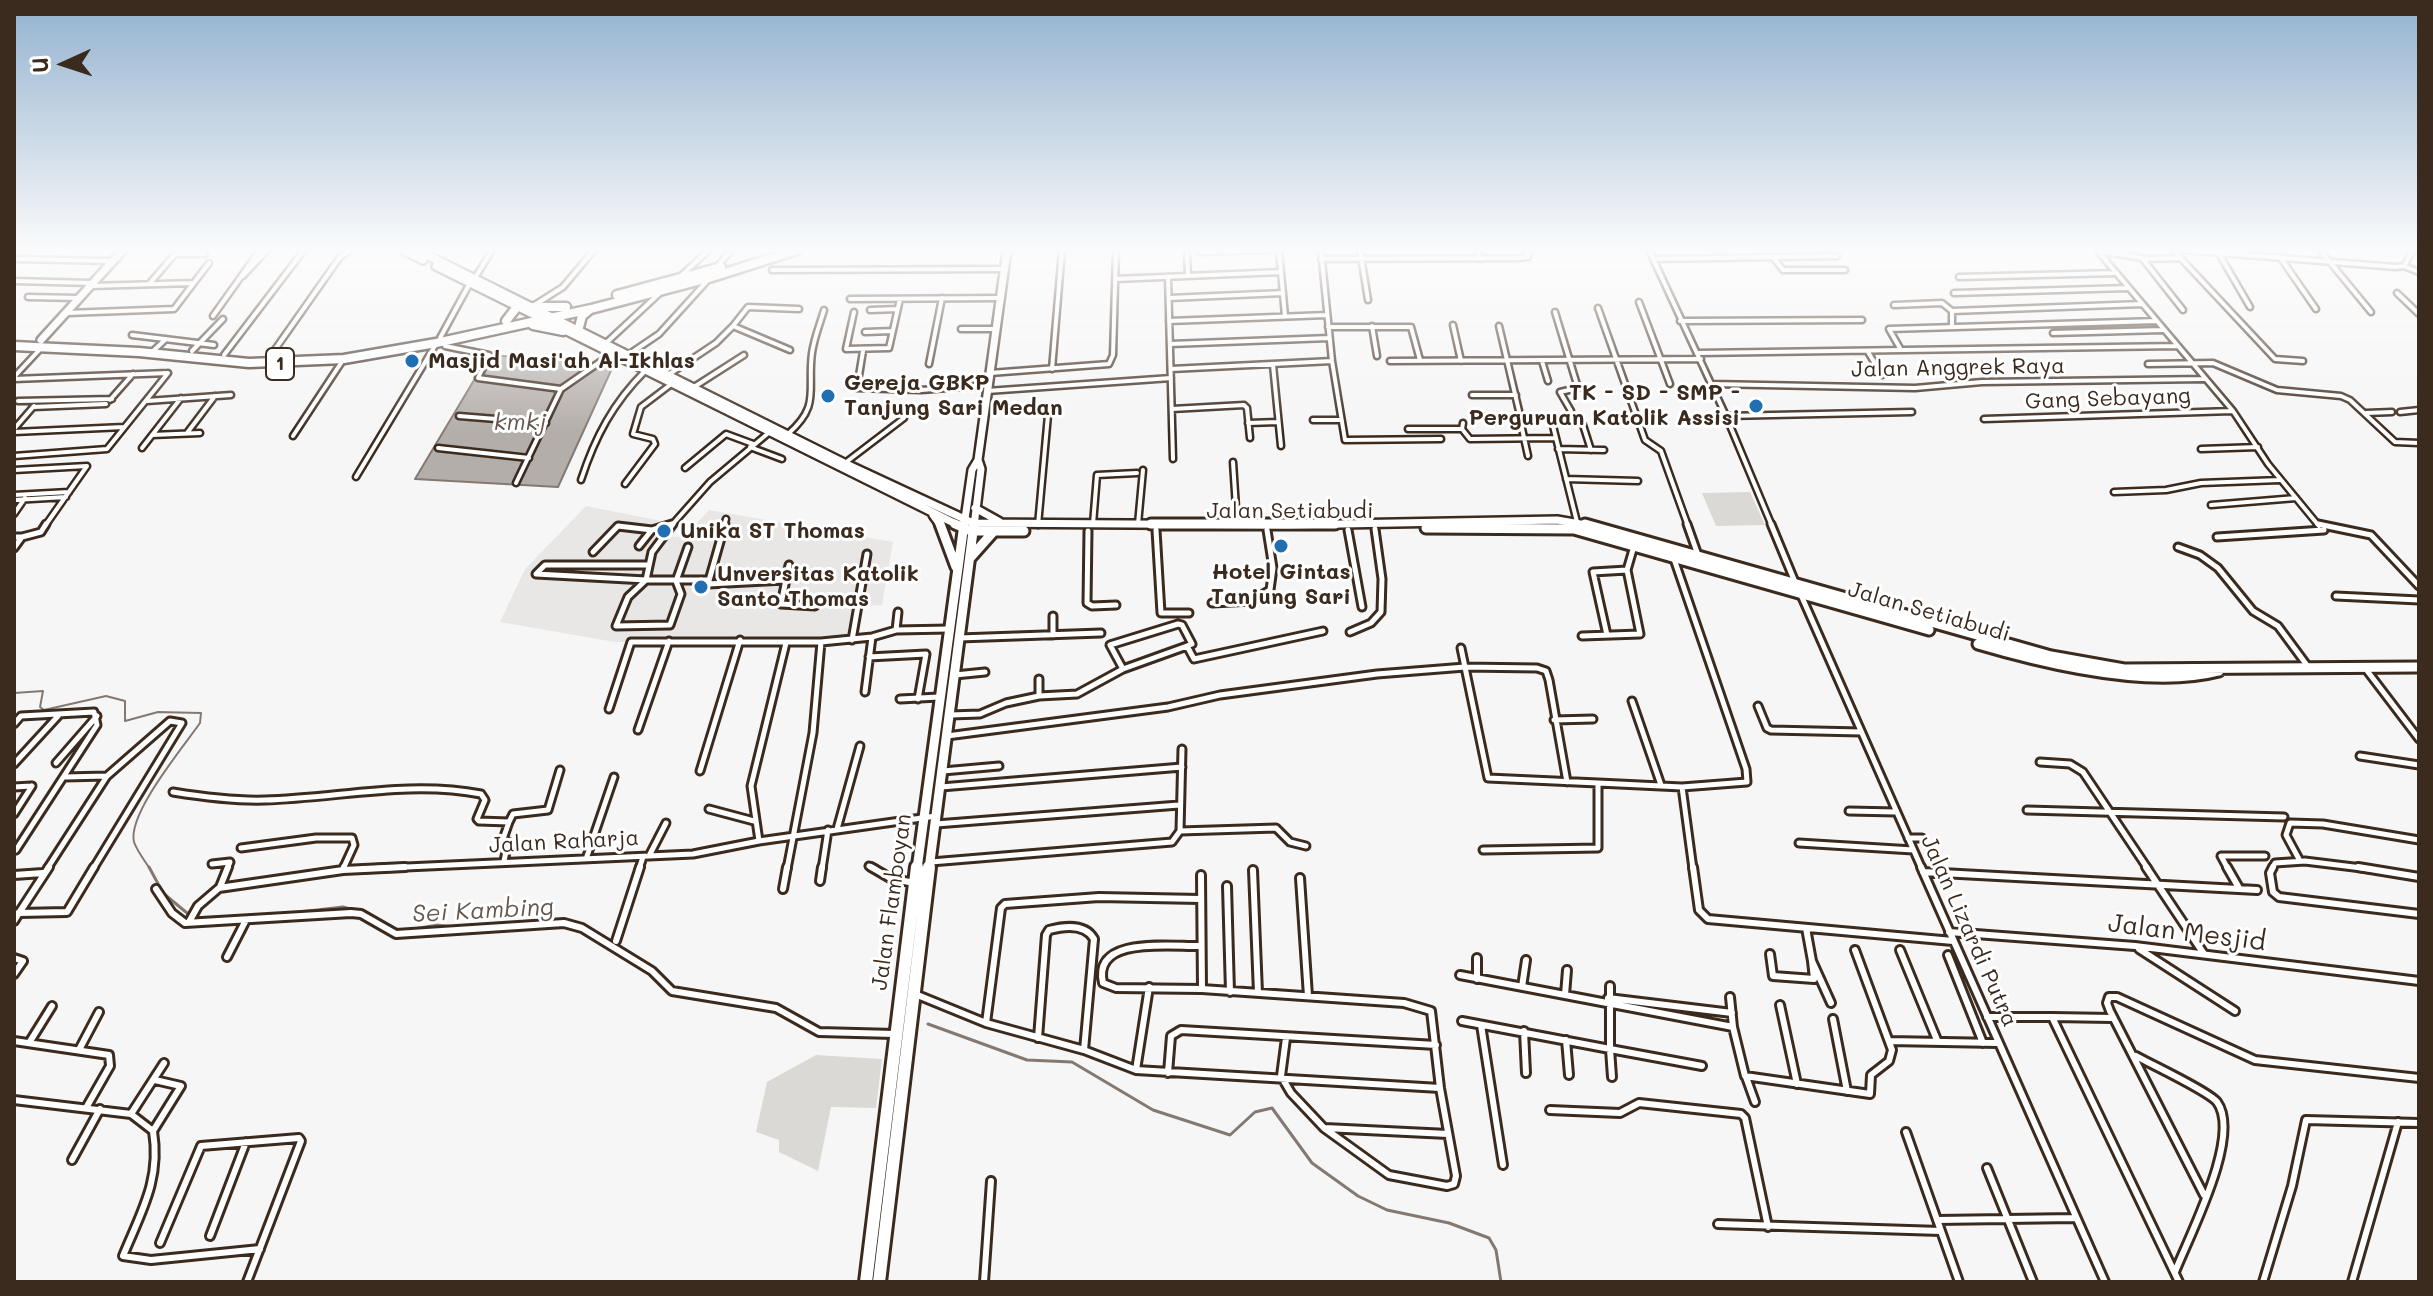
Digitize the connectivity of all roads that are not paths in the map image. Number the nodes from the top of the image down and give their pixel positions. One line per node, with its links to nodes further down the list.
1 (69, 310): 35 (street)
2 (170, 310): 35 (street)
3 (217, 310): 37 (street)
4 (258, 310): 79 (street)
5 (302, 310): 84 (street)
6 (457, 310): 64 (street)
7 (514, 310): 42 (highway)
8 (531, 310): 32 (main road, Jalan Setiabudi)
9 (534, 310): 32 (main road, Jalan Setiabudi)
10 (546, 310): 32 (highway, 1)
11 (585, 310): 39 (highway, 1)
12 (589, 310): 57 (highway)
13 (643, 310): 68 (street)
14 (680, 310): 82 (street)
15 (745, 310): 48 (street)
16 (824, 310): 157 (street)
17 (898, 310): 58 (street)
18 (940, 310): 98 (street)
19 (998, 310): 54 (main road)
20 (1057, 310): 103 (street)
21 (1113, 310): 103 (street)
22 (1169, 310): 43 (street)
23 (1285, 310): 38 (street)
24 (1327, 310): 36 (street)
25 (1599, 310): 95 (street)
26 (1642, 310): 89 (street)
27 (1676, 310): 44 (street)
28 (1966, 310): 31 (street)
29 (2148, 310): 45 (street)
30 (2229, 310): 96 (street)
31 (1952, 311): 51 (street)
32 (537, 312): 39 (highway, 1); 42 (highway, 1); 46 (highway, 1); 56 (main road, Jalan Setiabudi)
33 (854, 312): 58 (street)
34 (1555, 312): 94 (street)
35 (67, 313): 66 (street)
36 (1327, 315): 38 (street); 52 (street)
37 (213, 316)
38 (1285, 316): 43 (street)
39 (552, 318): 57 (main road, Jalan Setiabudi)
40 (223, 319): 67 (street)
41 (1862, 320): 44 (street)
42 (506, 321): 64 (highway, 1)
43 (1169, 321): 69 (street)
44 (1680, 321): 78 (street)
45 (2157, 321): 51 (street); 55 (street)
46 (526, 324): 56 (highway); 64 (highway, 1)
47 (1453, 325): 92 (street)
48 (733, 326): 73 (street); 110 (street)
49 (1372, 326): 52 (street); 83 (street); 87 (street)
50 (1499, 326): 88 (street)
51 (1952, 326): 76 (street)
52 (1328, 327): 62 (street)
53 (961, 329): 54 (street)
54 (996, 329): 106 (main road)
55 (2164, 330): 60 (street); 71 (street)
56 (563, 331): 80 (main road, Jalan Setiabudi)
57 (578, 331): 68 (main road, Jalan Setiabudi)
58 (893, 331): 59 (street)
59 (865, 332)
60 (2053, 333)
61 (132, 335): 63 (street)
62 (1329, 338): 69 (street); 90 (street)
63 (167, 339): 67 (street); 72 (street)
64 (440, 341): 84 (highway, 1); 85 (highway, 1); 119 (street); 185 (street)
65 (14, 343): 66 (highway, 1)
66 (42, 343): 72 (highway, 1); 102 (street)
67 (200, 343): 70 (street); 74 (street)
68 (605, 344): 82 (main road, Jalan Setiabudi)
69 (1170, 344): 104 (street)
70 (214, 345)
71 (2178, 346): 76 (street); 97 (street)
72 (154, 350): 74 (highway, 1); 85 (highway, 1)
73 (790, 350)
74 (192, 351): 79 (highway, 1)
75 (863, 351): 118 (street)
76 (1901, 351): 77 (street)
77 (1867, 352): 78 (street); 108 (street)
78 (1697, 353): 86 (street)
79 (224, 355): 84 (highway, 1)
80 (610, 355): 105 (main road, Jalan Setiabudi); 119 (street)
81 (744, 355): 117 (street)
82 (628, 356): 110 (main road, Jalan Setiabudi)
83 (1377, 356)
84 (269, 358)
85 (344, 359): 159 (street)
86 (1701, 359): 89 (street); 115 (street)
87 (1420, 360): 91 (street); 92 (street)
88 (1507, 360): 92 (street); 93 (street); 122 (street)
89 (1661, 360): 95 (street); 114 (street)
90 (1332, 361): 101 (street); 144 (street)
91 (1390, 361)
92 (1461, 361)
93 (1542, 361): 94 (street); 113 (street)
94 (1572, 361): 95 (street); 132 (street)
95 (1619, 361): 230 (street)
96 (2303, 361)
97 (2192, 363): 99 (street); 112 (street); 137 (street)
98 (929, 364)
99 (2148, 364)
100 (14, 365): 102 (street)
101 (1273, 365): 104 (street); 145 (street)
102 (24, 366): 109 (street)
103 (1052, 369): 106 (street)
104 (1171, 369): 111 (street)
105 (645, 371): 110 (main road, Jalan Setiabudi); 187 (street)
106 (990, 373): 118 (main road)
107 (133, 374): 109 (street); 125 (street); 127 (street)
108 (1882, 375)
109 (14, 377)
110 (664, 377): 116 (main road, Jalan Setiabudi); 117 (main road, Jalan Setiabudi)
111 (1171, 378): 118 (street); 129 (street)
112 (2205, 379): 115 (street, Jalan Anggrek Raya); 133 (street)
113 (1548, 381)
114 (1670, 384)
115 (1712, 384): 140 (street)
116 (670, 385): 154 (main road, Jalan Setiabudi); 191 (street)
117 (693, 388): 154 (main road, Jalan Setiabudi)
118 (988, 388): 198 (main road)
119 (561, 389): 146 (street)
120 (231, 395): 123 (street)
121 (1472, 395): 122 (street)
122 (1516, 395): 131 (street)
123 (215, 396): 124 (street); 155 (street)
124 (181, 398): 127 (street); 158 (street)
125 (112, 399): 128 (street); 128 (street)
126 (18, 401): 128 (street)
127 (146, 401): 151 (street)
128 (35, 404): 153 (street)
129 (1172, 409): 147 (street); 178 (street)
130 (2419, 410): 136 (street)
131 (1519, 411)
132 (1571, 411)
133 (2233, 411): 142 (street, Gang Sebayang); 167 (street)
134 (1912, 412): 140 (street)
135 (2392, 412): 137 (street)
136 (2400, 412)
137 (2365, 413): 164 (street)
138 (1048, 415): 210 (street)
139 (459, 416): 146 (street)
140 (1726, 416): 241 (street)
141 (904, 418): 180 (street)
142 (1984, 419)
143 (1313, 420): 144 (street)
144 (1341, 420): 162 (street)
145 (1278, 422): 147 (street); 166 (street)
146 (546, 423): 176 (street)
147 (1248, 423): 160 (street)
148 (1521, 424): 163 (street)
149 (1583, 425): 172 (street)
150 (1553, 426): 161 (street)
151 (124, 427): 153 (street); 174 (street)
152 (1408, 429): 163 (street)
153 (14, 430)
154 (771, 430): 157 (main road, Jalan Setiabudi); 165 (street); 192 (main road, Jalan Setiabudi)
155 (186, 433): 156 (street); 158 (street)
156 (200, 433)
157 (788, 434): 180 (main road, Jalan Setiabudi)
158 (151, 436): 168 (street)
159 (293, 436)
160 (1250, 438)
161 (1556, 438): 163 (street); 170 (street)
162 (1441, 439)
163 (1524, 439): 175 (street)
164 (2419, 443)
165 (751, 446): 177 (street); 181 (street); 205 (street)
166 (1281, 446)
167 (2259, 447): 171 (street); 188 (street)
168 (142, 448)
169 (438, 448): 176 (street)
170 (1558, 449): 172 (street); 186 (street)
171 (2201, 449)
172 (1591, 450): 173 (street)
173 (1604, 450)
174 (14, 456)
175 (1528, 456)
176 (529, 458): 190 (street)
177 (782, 459)
178 (1173, 459)
179 (1233, 462): 207 (street)
180 (844, 463): 192 (main road, Jalan Setiabudi)
181 (685, 468)
182 (14, 470): 194 (street)
183 (1143, 470): 206 (street)
184 (1137, 473): 211 (street)
185 (356, 477)
186 (1566, 479): 189 (street); 204 (street)
187 (581, 480)
188 (2281, 480): 193 (street); 197 (street)
189 (1638, 481)
190 (516, 483)
191 (625, 484)
192 (879, 484): 200 (main road, Jalan Setiabudi); 202 (main road, Jalan Setiabudi)
193 (2114, 492)
194 (68, 494): 195 (street); 220 (street)
195 (26, 497): 196 (street); 201 (street)
196 (14, 498)
197 (2296, 498): 199 (street); 217 (street)
198 (971, 505): 200 (main road); 208 (main road); 209 (main road)
199 (2211, 505)
200 (947, 513): 209 (main road, Jalan Setiabudi)
201 (14, 514)
202 (933, 514): 209 (main road, Jalan Setiabudi); 234 (main road)
203 (726, 519): 237 (street)
204 (1577, 522): 207 (main road, Jalan Setiabudi); 230 (main road, Jalan Setiabudi)
205 (673, 524): 213 (street); 232 (street)
206 (1138, 524): 207 (main road, Jalan Setiabudi); 211 (main road, Jalan Setiabudi)
207 (1237, 524)
208 (1007, 525): 209 (main road, Jalan Setiabudi); 210 (main road, Jalan Setiabudi)
209 (968, 526): 218 (main road, Jalan Setiabudi); 231 (main road, Jalan Flamboyan); 234 (main road, Jalan Flamboyan)
210 (1037, 526): 211 (main road, Jalan Setiabudi)
211 (1090, 528): 214 (main road, Jalan Setiabudi); 218 (main road, Jalan Setiabudi); 245 (street)
212 (1375, 529): 216 (main road, Jalan Setiabudi); 223 (main road, Jalan Setiabudi); 255 (street)
213 (652, 530): 222 (street); 227 (street)
214 (1156, 530): 215 (main road, Jalan Setiabudi); 250 (street)
215 (1267, 530): 216 (main road, Jalan Setiabudi); 244 (street)
216 (1348, 530): 248 (street)
217 (2325, 530): 221 (street); 240 (street)
218 (994, 531): 231 (main road)
219 (14, 537): 220 (street)
220 (22, 537): 226 (street)
221 (2217, 537)
222 (639, 546)
223 (1634, 546): 229 (main road, Jalan Setiabudi); 235 (street)
224 (688, 547): 239 (street)
225 (2178, 547): 274 (street)
226 (14, 548)
227 (593, 552)
228 (867, 554): 263 (street)
229 (1674, 558): 241 (main road, Jalan Setiabudi); 316 (street)
230 (1700, 558): 241 (main road, Jalan Setiabudi)
231 (968, 561): 247 (main road, Jalan Flamboyan)
232 (649, 565): 236 (street); 236 (street)
233 (789, 565): 238 (street)
234 (958, 570): 247 (main road, Jalan Flamboyan)
235 (1627, 570): 258 (street); 258 (street)
236 (646, 580): 239 (street); 239 (street)
237 (709, 580): 238 (street); 239 (street)
238 (785, 580): 246 (street)
239 (676, 581)
240 (2419, 586)
241 (1798, 590): 274 (main road, Jalan Setiabudi); 293 (street, Jalan Lizardi Putra)
242 (2336, 596): 243 (street)
243 (2419, 600)
244 (1212, 603)
245 (1116, 605)
246 (815, 606)
247 (957, 606): 252 (main road, Jalan Flamboyan); 261 (main road, Jalan Flamboyan)
248 (1362, 607)
249 (898, 612): 253 (street)
250 (1189, 613)
251 (1053, 616): 257 (street)
252 (950, 629): 253 (street); 280 (main road, Jalan Flamboyan)
253 (896, 630): 260 (street)
254 (1323, 631): 267 (street)
255 (1350, 632)
256 (1101, 633): 257 (street)
257 (1053, 635): 261 (street)
258 (1607, 635): 259 (street)
259 (1582, 636)
260 (872, 637): 263 (street); 269 (street)
261 (958, 638): 276 (main road, Jalan Flamboyan)
262 (740, 640): 264 (street); 266 (street); 306 (street)
263 (852, 640): 265 (street)
264 (669, 641): 285 (street); 292 (street)
265 (821, 642): 266 (street); 334 (street)
266 (786, 643): 328 (street)
267 (1187, 646): 273 (street); 273 (street)
268 (1461, 648): 270 (street)
269 (869, 657): 278 (street); 282 (street)
270 (1465, 667): 290 (street); 294 (street); 311 (street)
271 (2419, 667): 272 (main road, Jalan Setiabudi)
272 (2365, 668): 274 (main road, Jalan Setiabudi); 295 (street)
273 (1123, 669): 279 (street)
274 (2309, 669)
275 (985, 672): 276 (street)
276 (954, 675): 287 (main road, Jalan Flamboyan)
277 (1039, 679): 279 (street)
278 (865, 692)
279 (1039, 696): 287 (street)
280 (940, 697): 282 (street); 326 (main road, Jalan Flamboyan)
281 (900, 699): 282 (street)
282 (918, 699)
283 (1632, 701): 313 (street)
284 (1758, 706): 293 (street)
285 (609, 709)
286 (59, 715): 288 (street); 291 (street); 301 (street)
287 (949, 715): 294 (main road, Jalan Flamboyan)
288 (97, 716): 300 (street); 309 (street)
289 (1593, 719): 290 (street)
290 (1554, 720): 311 (street)
291 (14, 724)
292 (638, 730)
293 (1861, 732): 322 (street, Jalan Lizardi Putra)
294 (946, 736): 307 (main road, Jalan Flamboyan)
295 (2419, 739)
296 (860, 746): 331 (street)
297 (1182, 749): 304 (street)
298 (2360, 756): 302 (street)
299 (2040, 762): 323 (street)
300 (56, 763)
301 (14, 764)
302 (2419, 765)
303 (999, 766): 307 (street)
304 (1182, 767): 315 (street); 318 (street)
305 (560, 770): 329 (street)
306 (700, 771)
307 (942, 771): 315 (main road, Jalan Flamboyan)
308 (107, 776): 309 (street); 356 (street); 371 (street)
309 (65, 777): 342 (street)
310 (614, 777): 347 (street)
311 (1567, 782): 312 (street)
312 (1598, 783): 313 (street); 343 (street)
313 (1661, 785): 316 (street)
314 (14, 787): 324 (street)
315 (940, 787): 327 (main road, Jalan Flamboyan)
316 (1682, 787): 376 (street)
317 (173, 792): 329 (street)
318 (1179, 805): 327 (street, Jalan Raharja); 333 (street)
319 (709, 809): 328 (street)
320 (2027, 810): 323 (street)
321 (1849, 811): 322 (street)
322 (1896, 812): 335 (street, Jalan Lizardi Putra)
323 (2108, 813): 325 (street); 364 (street)
324 (14, 814)
325 (2284, 817)
326 (924, 818): 327 (street, Jalan Raharja); 331 (street, Jalan Raharja); 362 (main road, Jalan Flamboyan)
327 (936, 820): 350 (main road, Jalan Flamboyan)
328 (754, 821): 338 (street)
329 (509, 822): 348 (street)
330 (666, 823): 345 (street)
331 (837, 829): 332 (street, Jalan Raharja)
332 (828, 830): 334 (street, Jalan Raharja); 361 (street)
333 (1180, 831): 340 (street); 350 (street)
334 (793, 836): 338 (street, Jalan Raharja); 367 (street)
335 (1908, 838): 336 (street); 344 (street, Jalan Lizardi Putra)
336 (1922, 838)
337 (2419, 840): 349 (street)
338 (759, 841): 345 (street, Jalan Raharja)
339 (1799, 843): 344 (street)
340 (1306, 846)
341 (241, 848): 353 (street)
342 (16, 850)
343 (1483, 850)
344 (1913, 850): 355 (street, Jalan Lizardi Putra)
345 (646, 856): 347 (street, Jalan Raharja); 378 (street)
346 (2265, 856): 368 (street)
347 (586, 859): 348 (street, Jalan Raharja)
348 (504, 861): 353 (street, Jalan Raharja)
349 (2300, 861): 359 (street); 372 (street)
350 (930, 863): 405 (main road, Jalan Flamboyan)
351 (212, 864): 365 (street)
352 (869, 866): 362 (street)
353 (343, 870): 365 (street, Jalan Raharja)
354 (1253, 870): 404 (street)
355 (1923, 872): 364 (street); 377 (street, Jalan Lizardi Putra)
356 (44, 873): 357 (street); 371 (street)
357 (14, 875)
358 (1201, 875): 370 (street)
359 (2419, 877)
360 (1300, 878): 407 (street)
361 (820, 881)
362 (915, 883): 424 (main road, Jalan Flamboyan)
363 (1227, 886): 403 (street)
364 (2156, 886): 368 (street); 386 (street)
365 (219, 888): 375 (street)
366 (156, 889): 375 (street)
367 (783, 889)
368 (2239, 889): 369 (street)
369 (2257, 890)
370 (1200, 899): 380 (street); 421 (street)
371 (16, 914): 374 (street)
372 (2419, 914)
373 (246, 920): 375 (street); 387 (street); 424 (street)
374 (14, 921)
375 (189, 922)
376 (1806, 928): 379 (street); 391 (street)
377 (1949, 932): 379 (street, Jalan Lizardi Putra); 381 (street, Jalan Mesjid)
378 (616, 941)
379 (1953, 941): 416 (street, Jalan Lizardi Putra)
380 (1201, 946): 397 (street); 402 (street)
381 (2135, 946): 386 (street, Jalan Mesjid); 413 (street)
382 (1855, 950): 431 (street)
383 (1900, 950): 429 (street)
384 (1770, 954): 391 (street)
385 (1948, 955): 433 (street)
386 (2205, 955): 396 (street, Jalan Mesjid)
387 (227, 957)
388 (14, 958): 393 (street)
389 (1477, 958): 395 (street)
390 (1526, 960): 401 (street)
391 (1812, 961): 410 (street)
392 (1567, 970): 406 (street)
393 (14, 974)
394 (1460, 975): 395 (street)
395 (1477, 979): 401 (street)
396 (2419, 981)
397 (1103, 983): 398 (street); 400 (street)
398 (1092, 984): 426 (street); 438 (street)
399 (1610, 986): 409 (street)
400 (1149, 987): 402 (street); 442 (street)
401 (1522, 987): 406 (street)
402 (1202, 989): 403 (street)
403 (1230, 992): 404 (street)
404 (1258, 993): 407 (street)
405 (914, 994): 421 (street); 481 (main road, Jalan Flamboyan)
406 (1565, 995): 409 (street)
407 (1308, 996): 435 (street)
408 (1730, 997): 415 (street)
409 (1609, 1000): 415 (street); 423 (street); 437 (street)
410 (1831, 1003)
411 (1780, 1005): 451 (street)
412 (52, 1006): 432 (street)
413 (2235, 1011)
414 (99, 1012): 436 (street)
415 (1732, 1013): 423 (street)
416 (1987, 1017): 417 (street); 434 (street, Jalan Lizardi Putra)
417 (2052, 1017): 418 (street); 482 (street)
418 (2113, 1018): 439 (street); 448 (street)
419 (1833, 1019): 453 (street)
420 (1462, 1021): 422 (street)
421 (986, 1023): 426 (street)
422 (1481, 1025): 425 (street); 468 (street)
423 (1733, 1027): 446 (street)
424 (896, 1031): 481 (main road, Jalan Flamboyan)
425 (1524, 1031): 428 (street); 444 (street)
426 (1038, 1038): 438 (street)
427 (1286, 1038): 435 (street); 443 (street); 450 (street)
428 (1566, 1040): 437 (street); 445 (street)
429 (1937, 1040): 431 (street); 433 (street)
430 (14, 1041): 432 (street)
431 (1889, 1041): 453 (street)
432 (29, 1043): 436 (street)
433 (1983, 1043): 434 (street)
434 (1998, 1043): 472 (street, Jalan Lizardi Putra)
435 (1436, 1045): 452 (street)
436 (80, 1048): 456 (street)
437 (1610, 1049): 441 (street); 447 (street)
438 (1084, 1050): 442 (street)
439 (2134, 1055): 471 (street); 471 (street)
440 (164, 1063): 449 (street)
441 (1702, 1066)
442 (1136, 1070): 443 (street)
443 (1168, 1073): 450 (street)
444 (1526, 1073)
445 (1569, 1075)
446 (1745, 1076): 451 (street); 455 (street)
447 (1612, 1077)
448 (2419, 1078)
449 (155, 1080): 459 (street); 463 (street)
450 (1283, 1080): 452 (street); 462 (street)
451 (1797, 1084): 453 (street)
452 (1440, 1088): 465 (street)
453 (1847, 1091)
454 (14, 1100): 456 (street)
455 (1755, 1102)
456 (86, 1108): 457 (street)
457 (100, 1109): 459 (street); 467 (street)
458 (1550, 1110): 476 (street)
459 (131, 1114): 463 (street)
460 (2398, 1122): 461 (street); 491 (street); 492 (street)
461 (2419, 1123)
462 (1324, 1128): 465 (street); 465 (street)
463 (153, 1131): 480 (street)
464 (1906, 1132): 474 (street)
465 (1448, 1134)
466 (246, 1142): 478 (street); 479 (street); 480 (street)
467 (72, 1160)
468 (1503, 1165)
469 (1987, 1168): 473 (street)
470 (991, 1181): 486 (street)
471 (2204, 1195): 482 (street)
472 (2075, 1218): 473 (street); 489 (street, Jalan Lizardi Putra)
473 (2007, 1219): 474 (street); 488 (street)
474 (1937, 1220): 477 (street)
475 (1718, 1224): 476 (street)
476 (1768, 1227): 477 (street)
477 (1941, 1231): 487 (street)
478 (210, 1236)
479 (160, 1243)
480 (260, 1249): 483 (street)
481 (876, 1256): 484 (main road, Jalan Flamboyan); 485 (main road, Jalan Flamboyan)
482 (2175, 1273): 490 (street)
483 (247, 1282)
484 (866, 1282)
485 (879, 1282)
486 (984, 1282)
487 (1959, 1282)
488 (2033, 1282)
489 (2105, 1282)
490 (2179, 1282)
491 (2263, 1282)
492 (2352, 1282)

